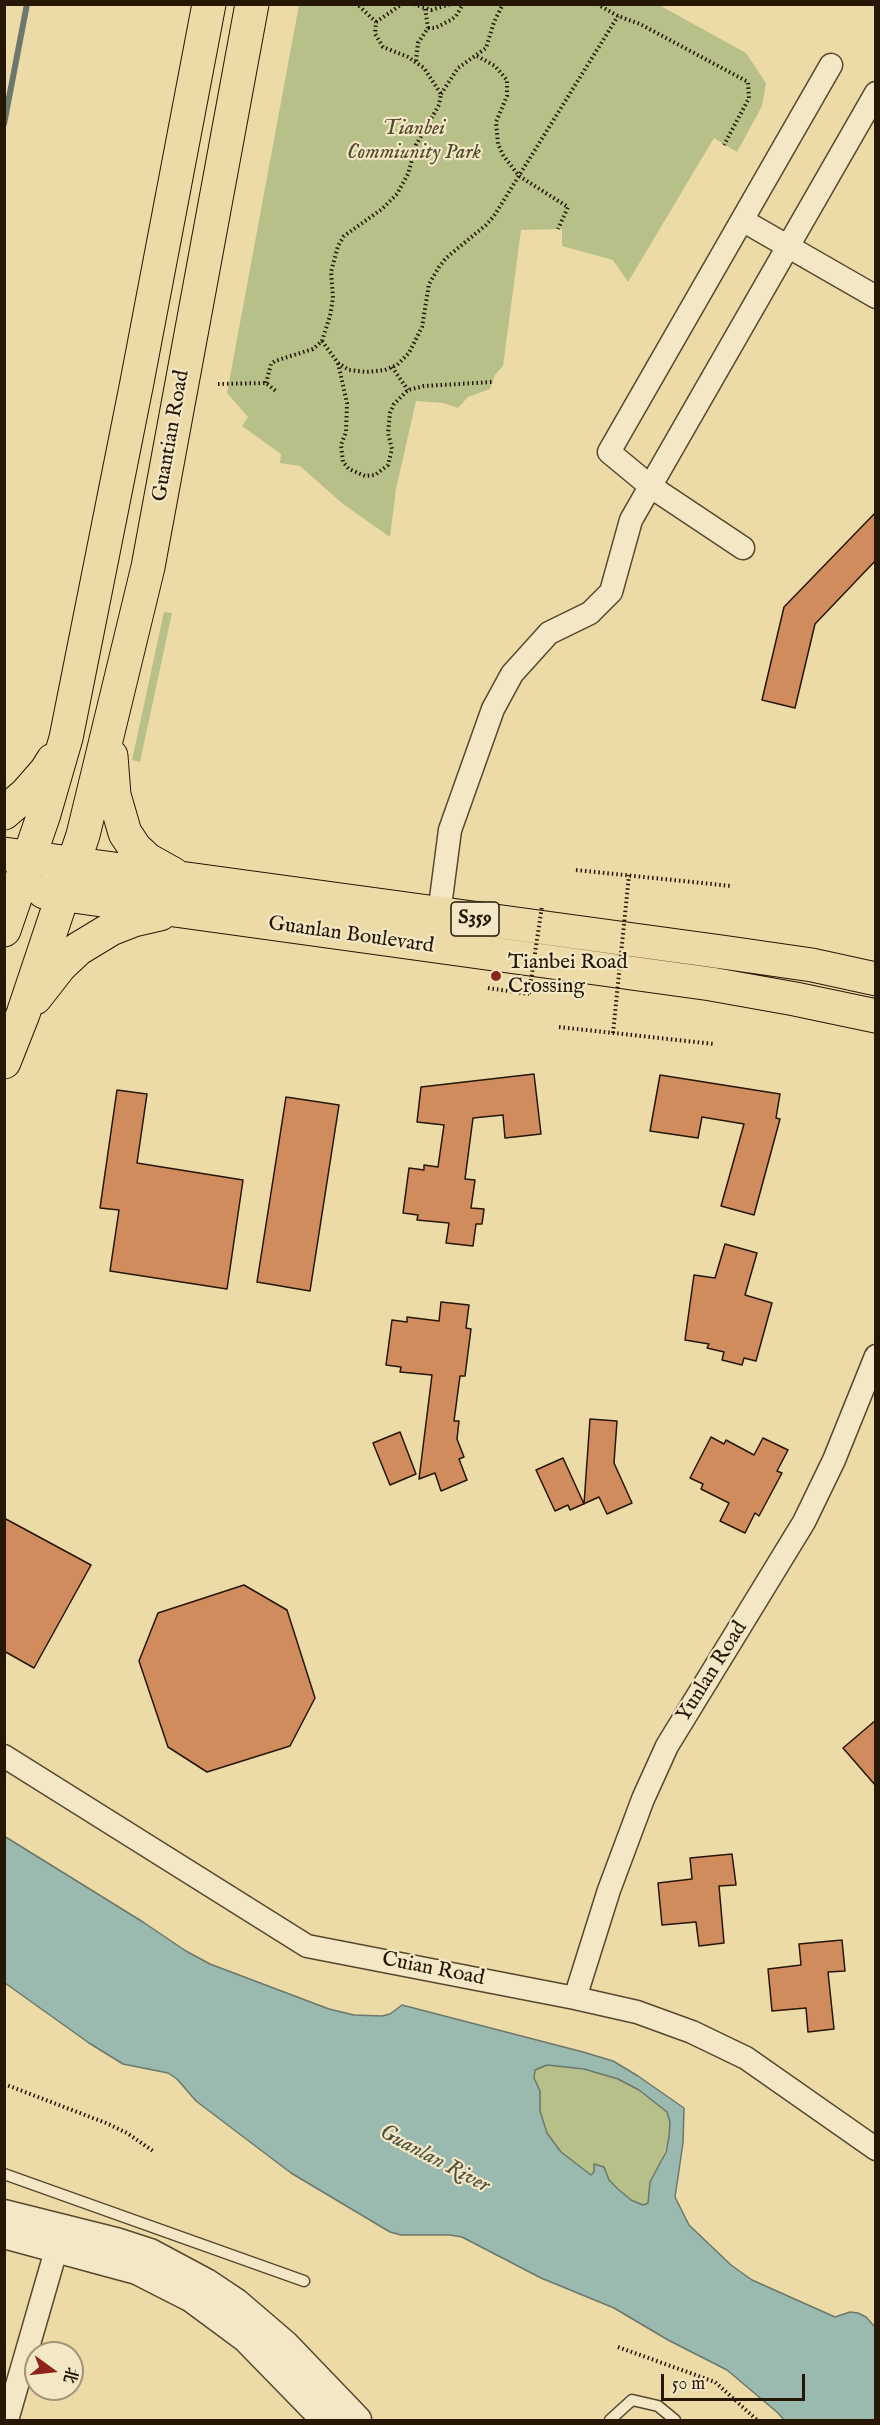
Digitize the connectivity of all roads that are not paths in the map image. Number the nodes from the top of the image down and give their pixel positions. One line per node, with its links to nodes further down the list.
1 (209, 4): 10 (main road, Guantian Road)
2 (252, 4): 11 (main road, Guantian Road)
3 (831, 65): 5 (street)
4 (876, 93): 6 (street)
5 (742, 220): 6 (street); 8 (street)
6 (788, 247): 7 (street); 8 (street)
7 (876, 297)
8 (650, 486): 9 (street); 21 (street)
9 (743, 548)
10 (101, 559): 11 (main road); 13 (main road, Guantian Road)
11 (148, 567): 12 (main road, Guantian Road)
12 (113, 713): 16 (main road, Guantian Road); 17 (main road)
13 (66, 738): 14 (main road); 15 (main road, Guantian Road)
14 (4, 813)
15 (17, 855): 16 (main road, Guanlan Boulevard / S359); 18 (main road, Guantian Road)
16 (75, 863): 17 (main road, Guanlan Boulevard / S359); 19 (main road, Guantian Road)
17 (189, 880): 21 (main road, Guanlan Boulevard / S359)
18 (12, 887): 19 (main road, Guanlan Boulevard / S359); 22 (main road, Guantian Road)
19 (63, 895): 20 (main road, Guanlan Boulevard / S359); 24 (main road, Guantian Road)
20 (176, 912): 24 (main road); 25 (main road, Guanlan Boulevard / S359)
21 (439, 914): 23 (main road, Guanlan Boulevard / S359)
22 (4, 930)
23 (876, 979)
24 (23, 1014): 26 (main road)
25 (876, 1016)
26 (4, 1062)
27 (876, 1356): 29 (street, Yunlan Road)
28 (4, 1756): 29 (street, Cuian Road)
29 (575, 1998): 30 (street, Cuian Road)
30 (876, 2149)
31 (4, 2174): 35 (lane)
32 (4, 2214): 34 (street)
33 (4, 2234): 34 (street)
34 (60, 2238): 36 (street); 37 (street); 38 (street)
35 (304, 2282)
36 (7, 2421)
37 (326, 2421)
38 (357, 2421)
39 (610, 2421): 40 (lane)
40 (675, 2421)

